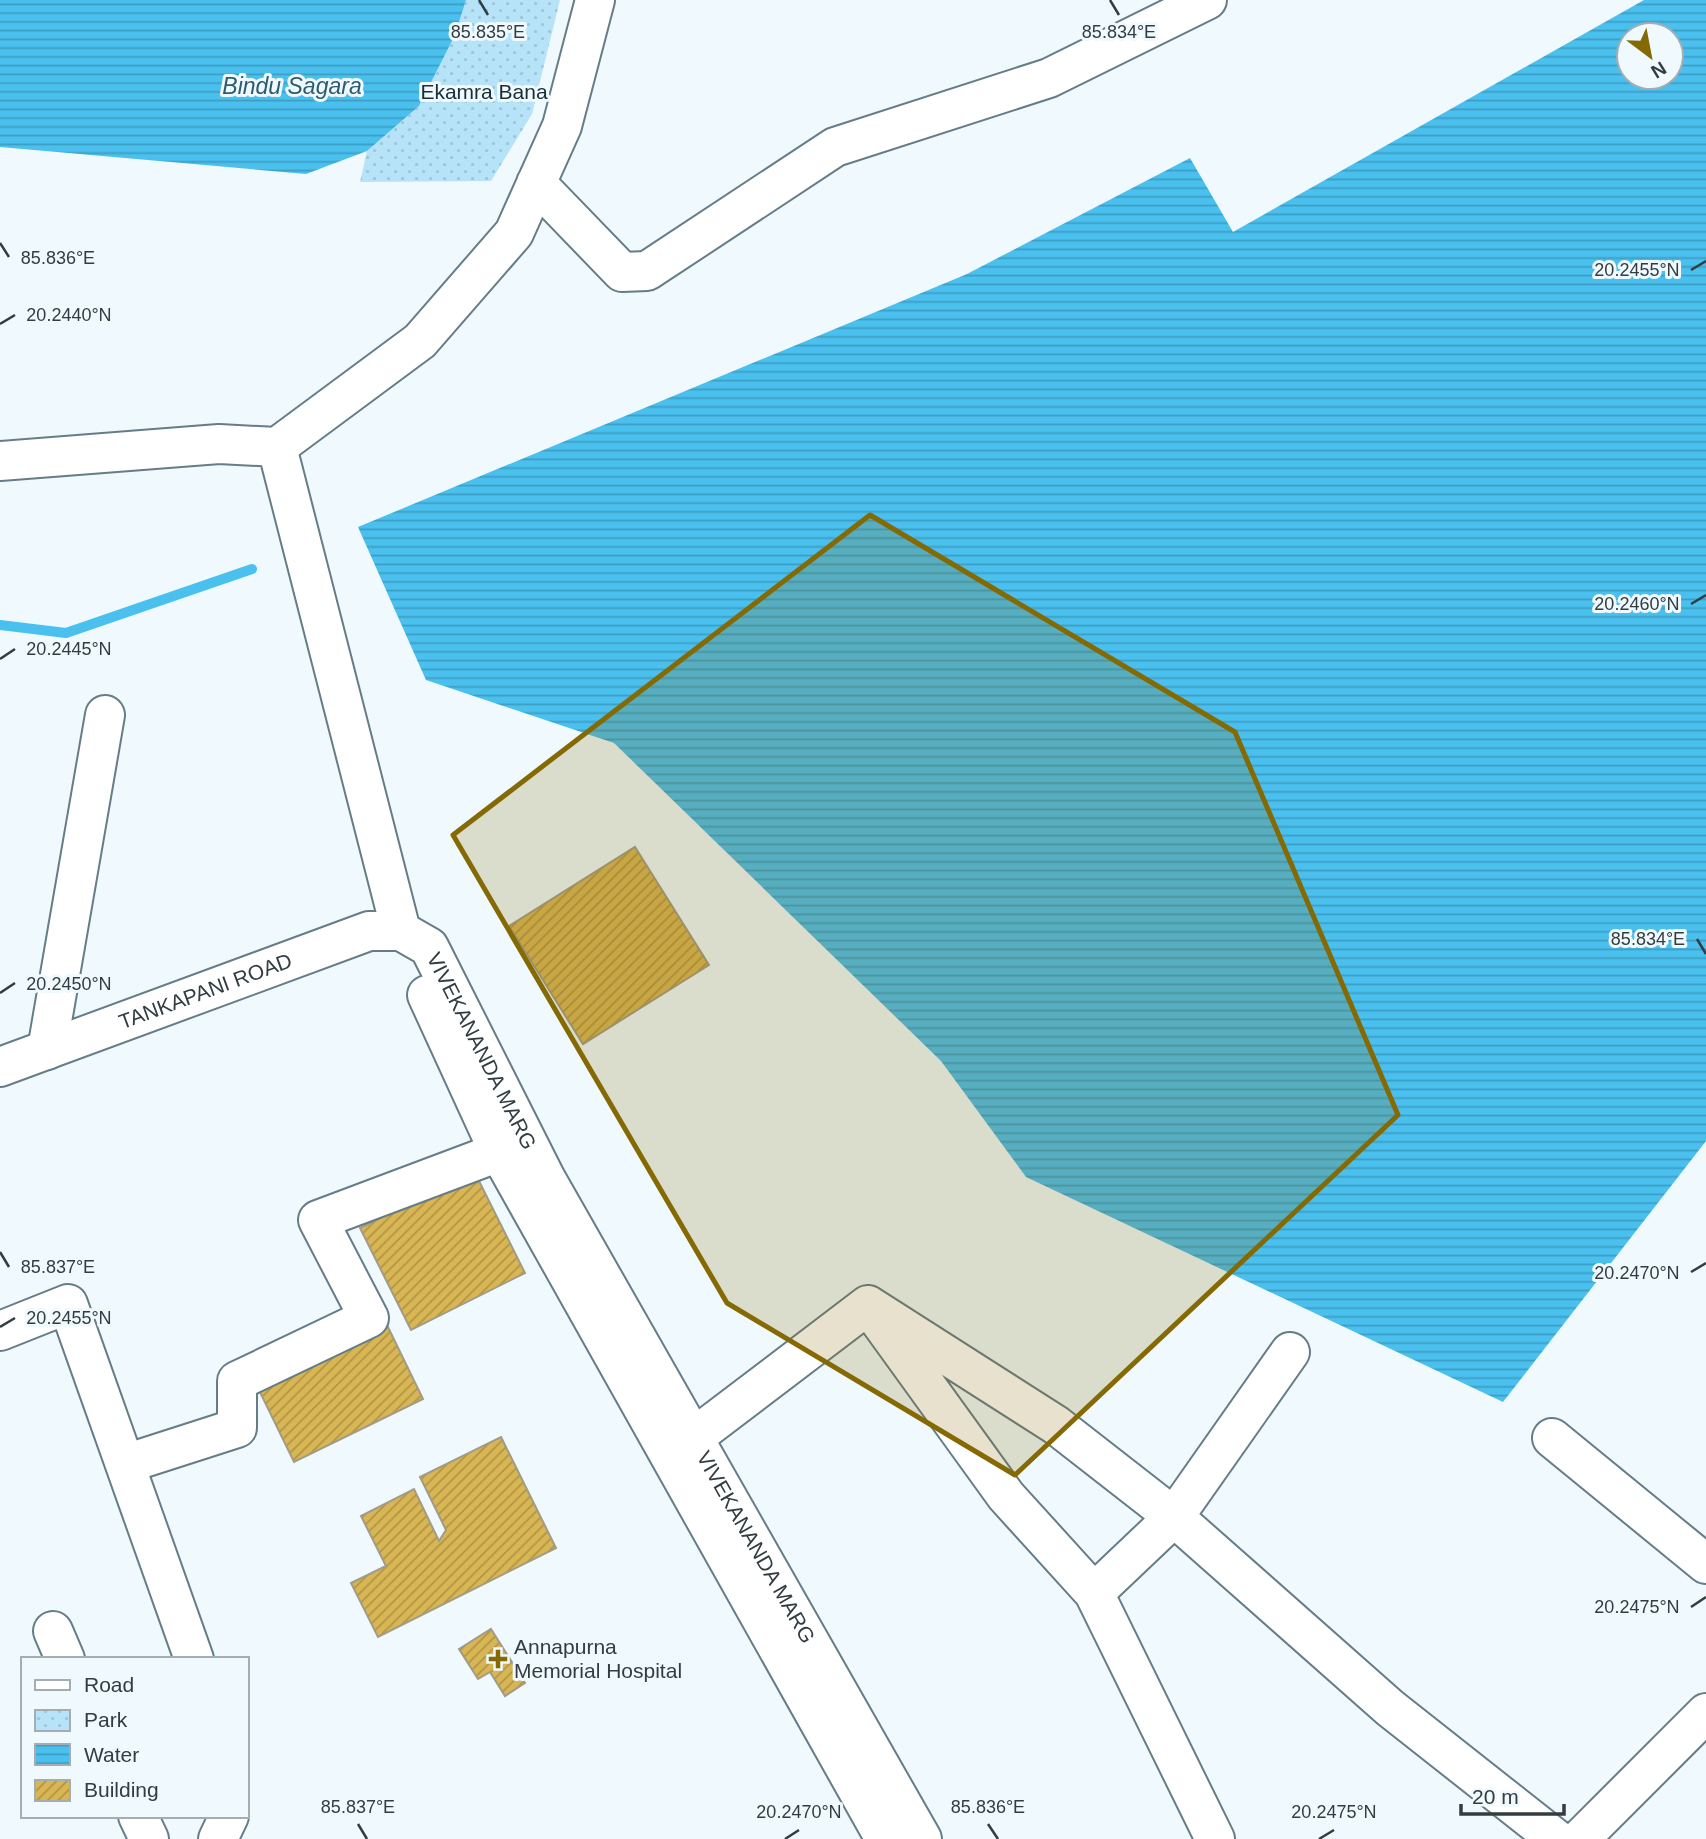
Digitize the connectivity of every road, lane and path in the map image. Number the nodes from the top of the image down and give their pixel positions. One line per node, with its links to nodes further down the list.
1 (595, 0): 3 (street)
2 (1207, 0): 3 (street)
3 (536, 183): 4 (street)
4 (277, 447): 5 (street); 7 (street)
5 (0, 461)
6 (105, 715): 8 (street)
7 (407, 935): 8 (street, TANKAPANI ROAD); 10 (street, VIVEKANANDA MARG); 14 (street, VIVEKANANDA MARG)
8 (47, 1050): 9 (street, TANKAPANI ROAD)
9 (0, 1067)
10 (499, 1152): 16 (street); 22 (street, VIVEKANANDA MARG)
11 (869, 1305): 14 (street); 17 (street); 19 (street)
12 (0, 1331): 16 (street)
13 (1290, 1352): 17 (street)
14 (693, 1438): 22 (street, VIVEKANANDA MARG)
15 (1552, 1438): 18 (street)
16 (125, 1464): 20 (street)
17 (1174, 1517): 19 (street); 30 (street)
18 (1706, 1564)
19 (1094, 1593): 29 (street)
20 (193, 1657)
21 (1706, 1713): 31 (street)
22 (846, 1736): 27 (street, VIVEKANANDA MARG); 28 (street, VIVEKANANDA MARG)
23 (139, 1818): 25 (street)
24 (228, 1818): 26 (street)
25 (149, 1839)
26 (218, 1839)
27 (885, 1839)
28 (922, 1839)
29 (1214, 1839)
30 (1556, 1839)
31 (1580, 1839)

